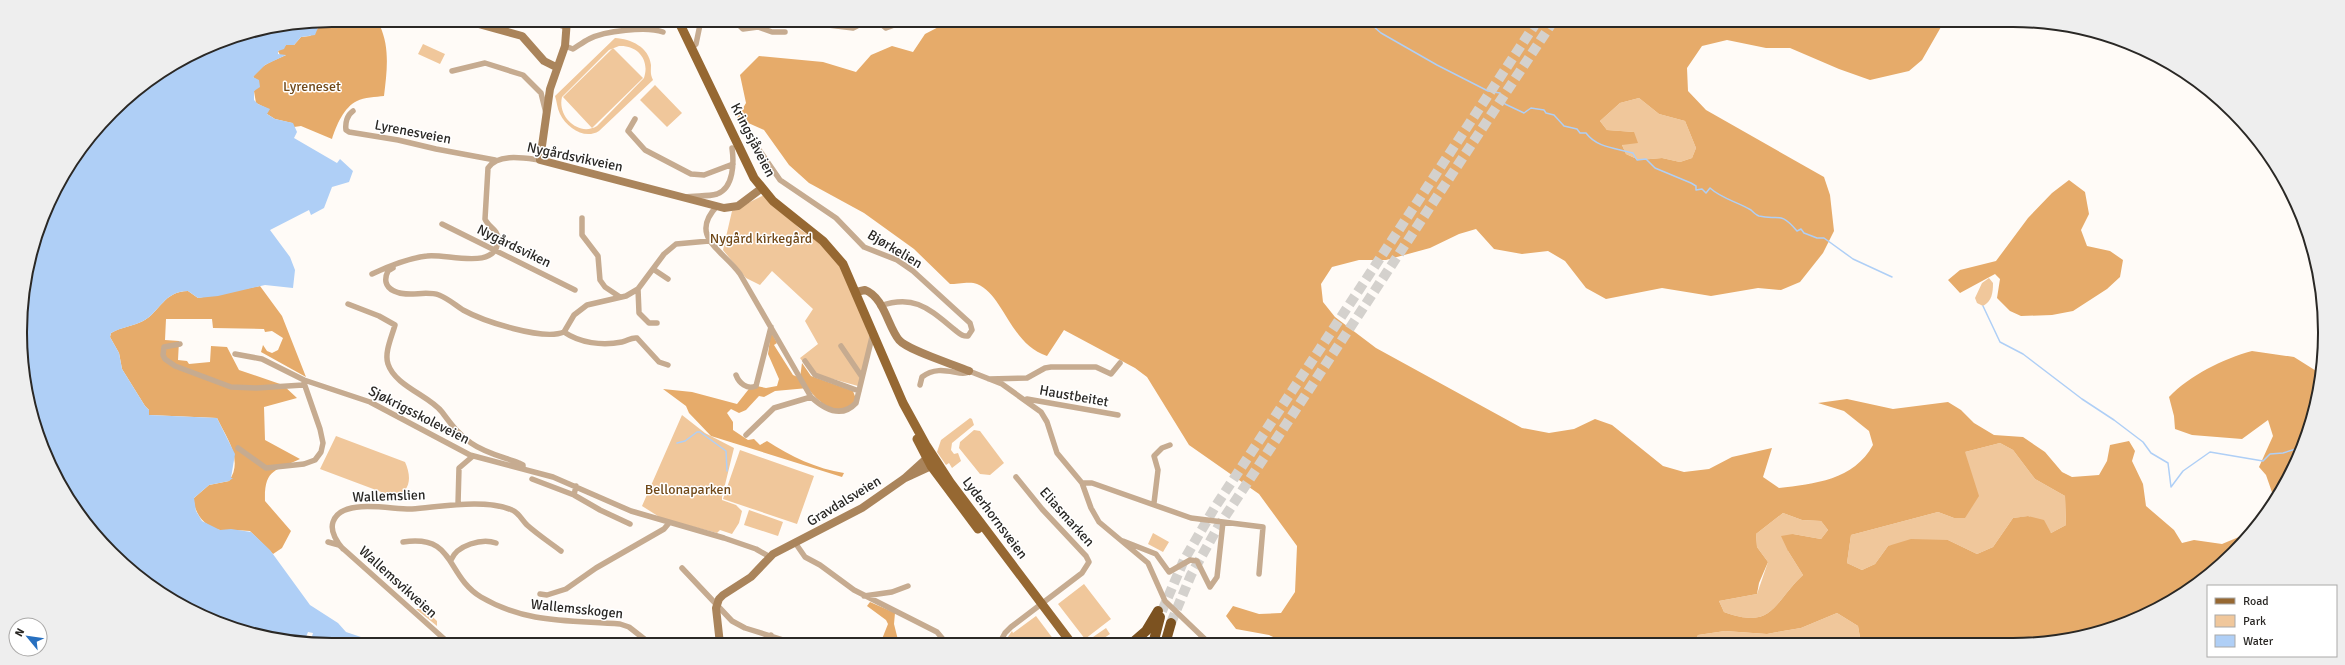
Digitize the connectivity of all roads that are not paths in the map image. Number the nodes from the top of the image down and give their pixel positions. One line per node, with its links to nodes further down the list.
1 (489, 27): 14 (street)
2 (567, 27): 12 (street)
3 (681, 27): 13 (main road, Kringsjåveien)
4 (700, 27): 13 (street)
5 (741, 27): 6 (street)
6 (758, 27)
7 (758, 27): 11 (street)
8 (845, 27): 9 (street)
9 (855, 27)
10 (662, 32): 12 (street)
11 (785, 32)
12 (565, 46): 14 (street)
13 (691, 48): 24 (main road, Kringsjåveien)
14 (556, 67): 17 (street)
15 (452, 71): 17 (street)
16 (353, 111): 21 (street, Lyrenesveien)
17 (546, 115): 22 (street)
18 (634, 119): 23 (street)
19 (732, 148): 23 (street)
20 (760, 151): 40 (street, Bjørkelien)
21 (497, 160): 22 (street, Nygårdsvikveien); 30 (street)
22 (540, 160): 25 (street, Nygårdsvikveien)
23 (733, 164): 25 (street)
24 (762, 188): 26 (street, Nygårdsvikveien); 37 (main road, Kringsjåveien)
25 (685, 197): 26 (street, Nygårdsvikveien)
26 (717, 206): 29 (street)
27 (582, 218): 38 (street)
28 (442, 224): 30 (street, Nygårdsviken)
29 (709, 241): 32 (street); 42 (street)
30 (494, 251): 31 (street); 35 (street, Nygårdsviken)
31 (405, 262): 33 (street); 43 (street)
32 (653, 269): 34 (street); 36 (street)
33 (372, 274)
34 (668, 279)
35 (575, 290)
36 (638, 290): 38 (street); 41 (street)
37 (856, 292): 40 (street); 44 (main road, Lyderhornsveien)
38 (620, 297): 43 (street)
39 (348, 304): 66 (street, Sjøkrigsskoleveien)
40 (880, 306): 51 (street)
41 (657, 323)
42 (771, 327): 52 (street); 58 (street)
43 (564, 332): 50 (street)
44 (873, 332): 53 (street); 65 (main road, Lyderhornsveien)
45 (180, 344): 55 (street, Sjøkrigsskoleveien)
46 (841, 346): 53 (street)
47 (235, 354): 55 (street, Sjøkrigsskoleveien)
48 (805, 361): 57 (street)
49 (1120, 363): 54 (street)
50 (668, 365)
51 (969, 371): 54 (street); 56 (street)
52 (736, 375)
53 (862, 377): 57 (street)
54 (989, 379): 59 (street)
55 (304, 383): 63 (street); 64 (street, Sjøkrigsskoleveien)
56 (920, 385)
57 (859, 391): 58 (street)
58 (811, 397): 61 (street)
59 (1025, 399): 60 (street, Haustbeitet); 69 (street)
60 (1118, 415)
61 (746, 435)
62 (1170, 445): 73 (street)
63 (238, 448)
64 (473, 456): 66 (street, Sjøkrigsskoleveien); 72 (street)
65 (930, 461): 81 (street, Gravdalsveien); 92 (main road, Lyderhornsveien)
66 (524, 469): 70 (street, Sjøkrigsskoleveien)
67 (1016, 477): 92 (street, Eliasmarken)
68 (532, 479): 71 (street)
69 (1082, 483): 73 (street); 77 (street)
70 (576, 486): 71 (street); 75 (street, Sjøkrigsskoleveien)
71 (574, 495): 76 (street)
72 (458, 504): 82 (street, Wallemslien); 83 (street, Wallemslien)
73 (1154, 504): 74 (street)
74 (1223, 522): 77 (street); 87 (street)
75 (669, 523): 84 (street, Sjøkrigsskoleveien); 89 (street)
76 (630, 524)
77 (1119, 540): 109 (street)
78 (328, 542): 82 (street, Wallemsvikveien)
79 (403, 542): 85 (street, Wallemsskogen)
80 (496, 544): 85 (street)
81 (796, 544): 84 (street, Gravdalsveien); 90 (street)
82 (343, 549): 96 (street, Wallemsvikveien)
83 (561, 550)
84 (770, 557): 91 (street, Gravdalsveien)
85 (451, 560): 97 (street, Wallemsskogen)
86 (682, 568): 91 (street)
87 (1258, 574)
88 (908, 586): 90 (street)
89 (540, 594)
90 (864, 596): 101 (street)
91 (717, 603): 95 (street); 98 (street)
92 (1040, 606): 102 (street); 103 (main road, Lyderhornsveien); 104 (main road, Lyderhornsveien)
93 (1171, 623): 108 (highway)
94 (1146, 631): 105 (highway); 106 (highway); 107 (highway)
95 (771, 635): 99 (street); 100 (street)
96 (443, 638)
97 (640, 638)
98 (720, 638)
99 (770, 638)
100 (779, 638)
101 (942, 638)
102 (1002, 638)
103 (1060, 638)
104 (1067, 638)
105 (1138, 638)
106 (1144, 638)
107 (1154, 638)
108 (1167, 638)
109 (1204, 638)

